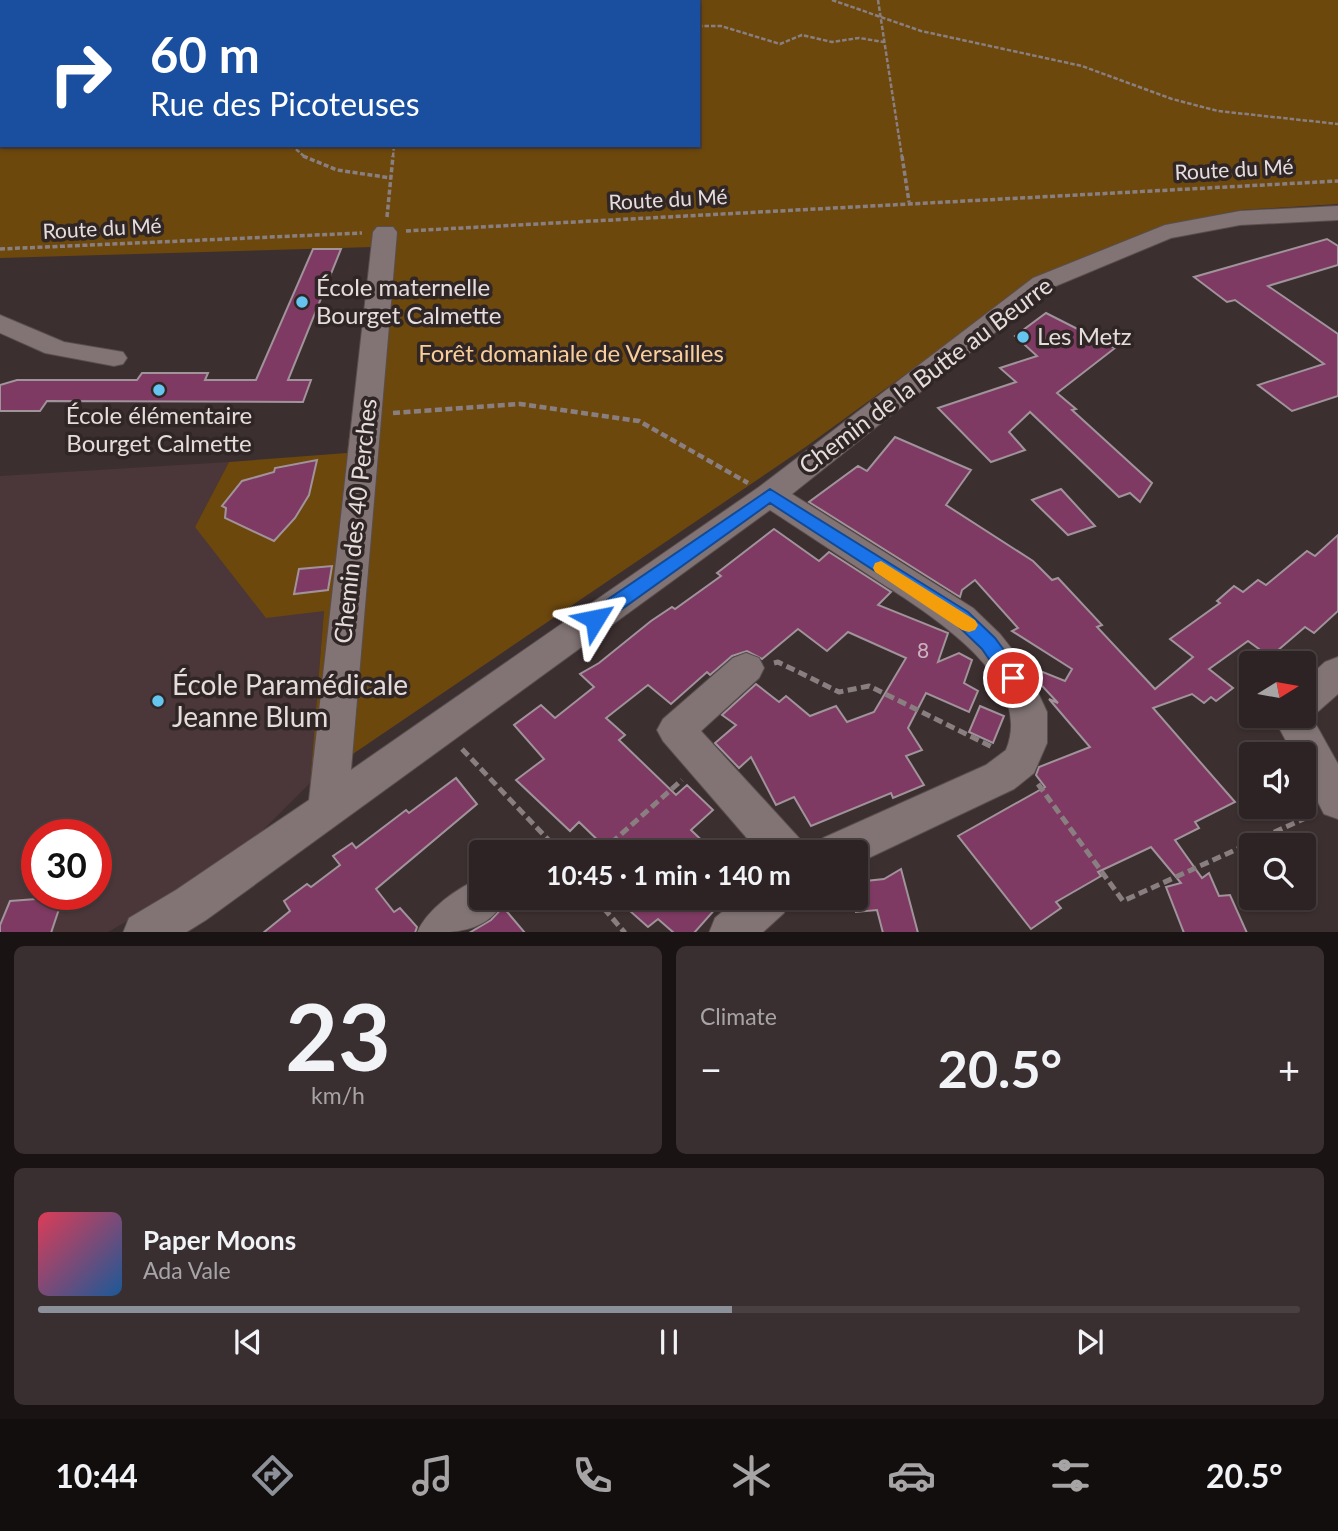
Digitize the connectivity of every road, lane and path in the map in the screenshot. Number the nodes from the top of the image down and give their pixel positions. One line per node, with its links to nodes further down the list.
1 (832, 0): 3 (path)
2 (878, 0): 3 (path)
3 (880, 19): 5 (path); 6 (path)
4 (700, 26): 5 (path)
5 (884, 42): 11 (path)
6 (1338, 124)
7 (292, 147): 9 (path)
8 (394, 147): 9 (path)
9 (391, 178): 13 (path)
10 (1338, 181): 11 (path, Route du Mé)
11 (909, 202): 13 (path, Route du Mé)
12 (1338, 213): 18 (street, Chemin de la Butte au Beurre)
13 (385, 232): 14 (path, Route du Mé); 17 (street, Chemin des 40 Perches)
14 (0, 249)
15 (0, 323): 16 (street)
16 (114, 358)
17 (367, 415): 18 (path); 27 (street, Chemin des 40 Perches)
18 (770, 495): 22 (street, Chemin de la Butte au Beurre); 25 (street)
19 (746, 668): 24 (street); 25 (path)
20 (1338, 672): 21 (street)
21 (1316, 692)
22 (441, 727): 27 (street, Chemin de la Butte au Beurre); 28 (path)
23 (1298, 728): 26 (street)
24 (704, 761): 29 (path); 30 (street)
25 (1021, 761): 26 (path); 31 (street)
26 (1332, 805)
27 (328, 810): 35 (street, Chemin de la Butte au Beurre)
28 (545, 840)
29 (615, 840)
30 (774, 840)
31 (863, 840)
32 (469, 909): 36 (street)
33 (605, 910): 37 (path)
34 (756, 910): 38 (street)
35 (147, 932)
36 (439, 932)
37 (624, 932)
38 (731, 932)

